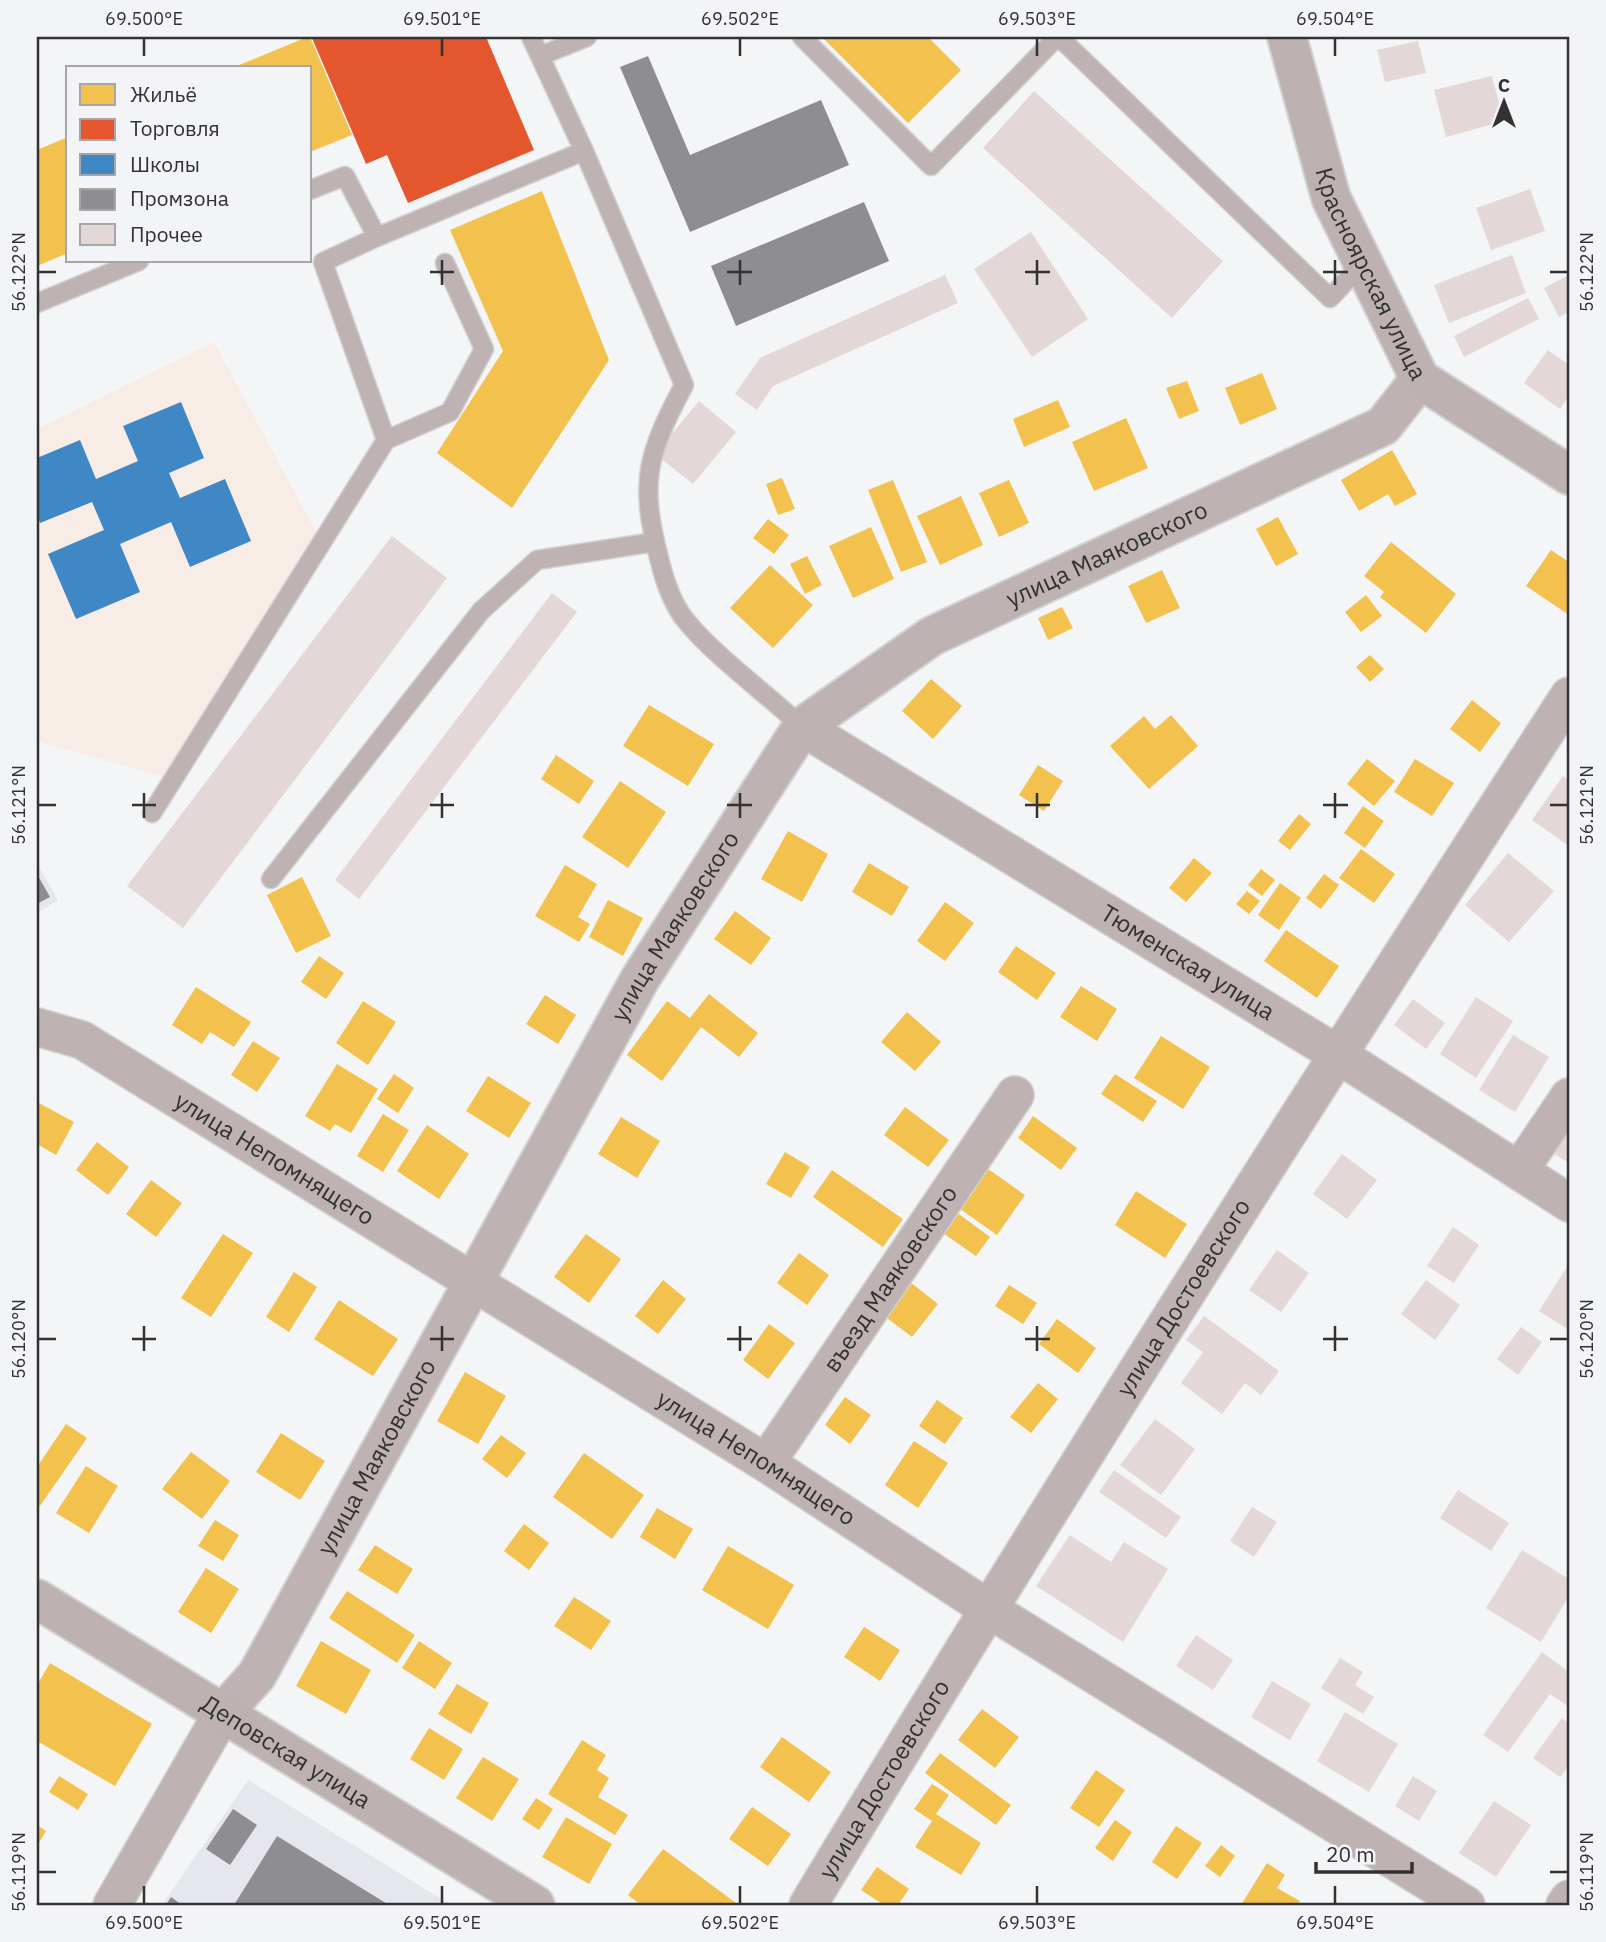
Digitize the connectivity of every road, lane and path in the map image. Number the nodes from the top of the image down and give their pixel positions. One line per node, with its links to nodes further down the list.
1 (531, 37): 6 (lane)
2 (587, 37): 6 (lane)
3 (802, 37): 4 (lane)
4 (1058, 37): 12 (lane)
5 (1287, 37): 12 (main road, Красноярская улица)
6 (540, 56): 7 (lane)
7 (584, 151): 9 (lane); 17 (lane)
8 (312, 189): 9 (lane)
9 (377, 237): 15 (lane)
10 (137, 262): 13 (lane)
11 (445, 263): 15 (lane)
12 (1362, 264): 14 (main road, Красноярская улица)
13 (37, 303)
14 (1420, 379): 16 (main road, Красноярская улица); 19 (street, улица Маяковского)
15 (386, 440): 20 (lane)
16 (1569, 475)
17 (655, 542): 19 (lane); 21 (lane)
18 (1569, 696): 23 (street, улица Достоевского)
19 (802, 726): 23 (street, Тюменская улица); 28 (street, улица Маяковского)
20 (152, 813)
21 (271, 879)
22 (37, 1027): 28 (street, улица Непомнящего)
23 (1337, 1054): 26 (street, Тюменская улица); 31 (street, улица Достоевского)
24 (1014, 1095): 29 (street, въезд Маяковского)
25 (1569, 1097): 26 (street)
26 (1519, 1171): 27 (street, Тюменская улица)
27 (1569, 1203)
28 (474, 1282): 29 (street, улица Непомнящего); 32 (street, улица Маяковского)
29 (766, 1463): 31 (street, улица Непомнящего)
30 (37, 1599): 32 (main road, Деповская улица)
31 (987, 1608): 36 (street, улица Достоевского); 37 (street, улица Непомнящего)
32 (222, 1714): 34 (street); 35 (main road, Деповская улица)
33 (1569, 1899): 38 (street)
34 (112, 1905)
35 (535, 1905)
36 (808, 1905)
37 (1466, 1905)
38 (1565, 1905)

